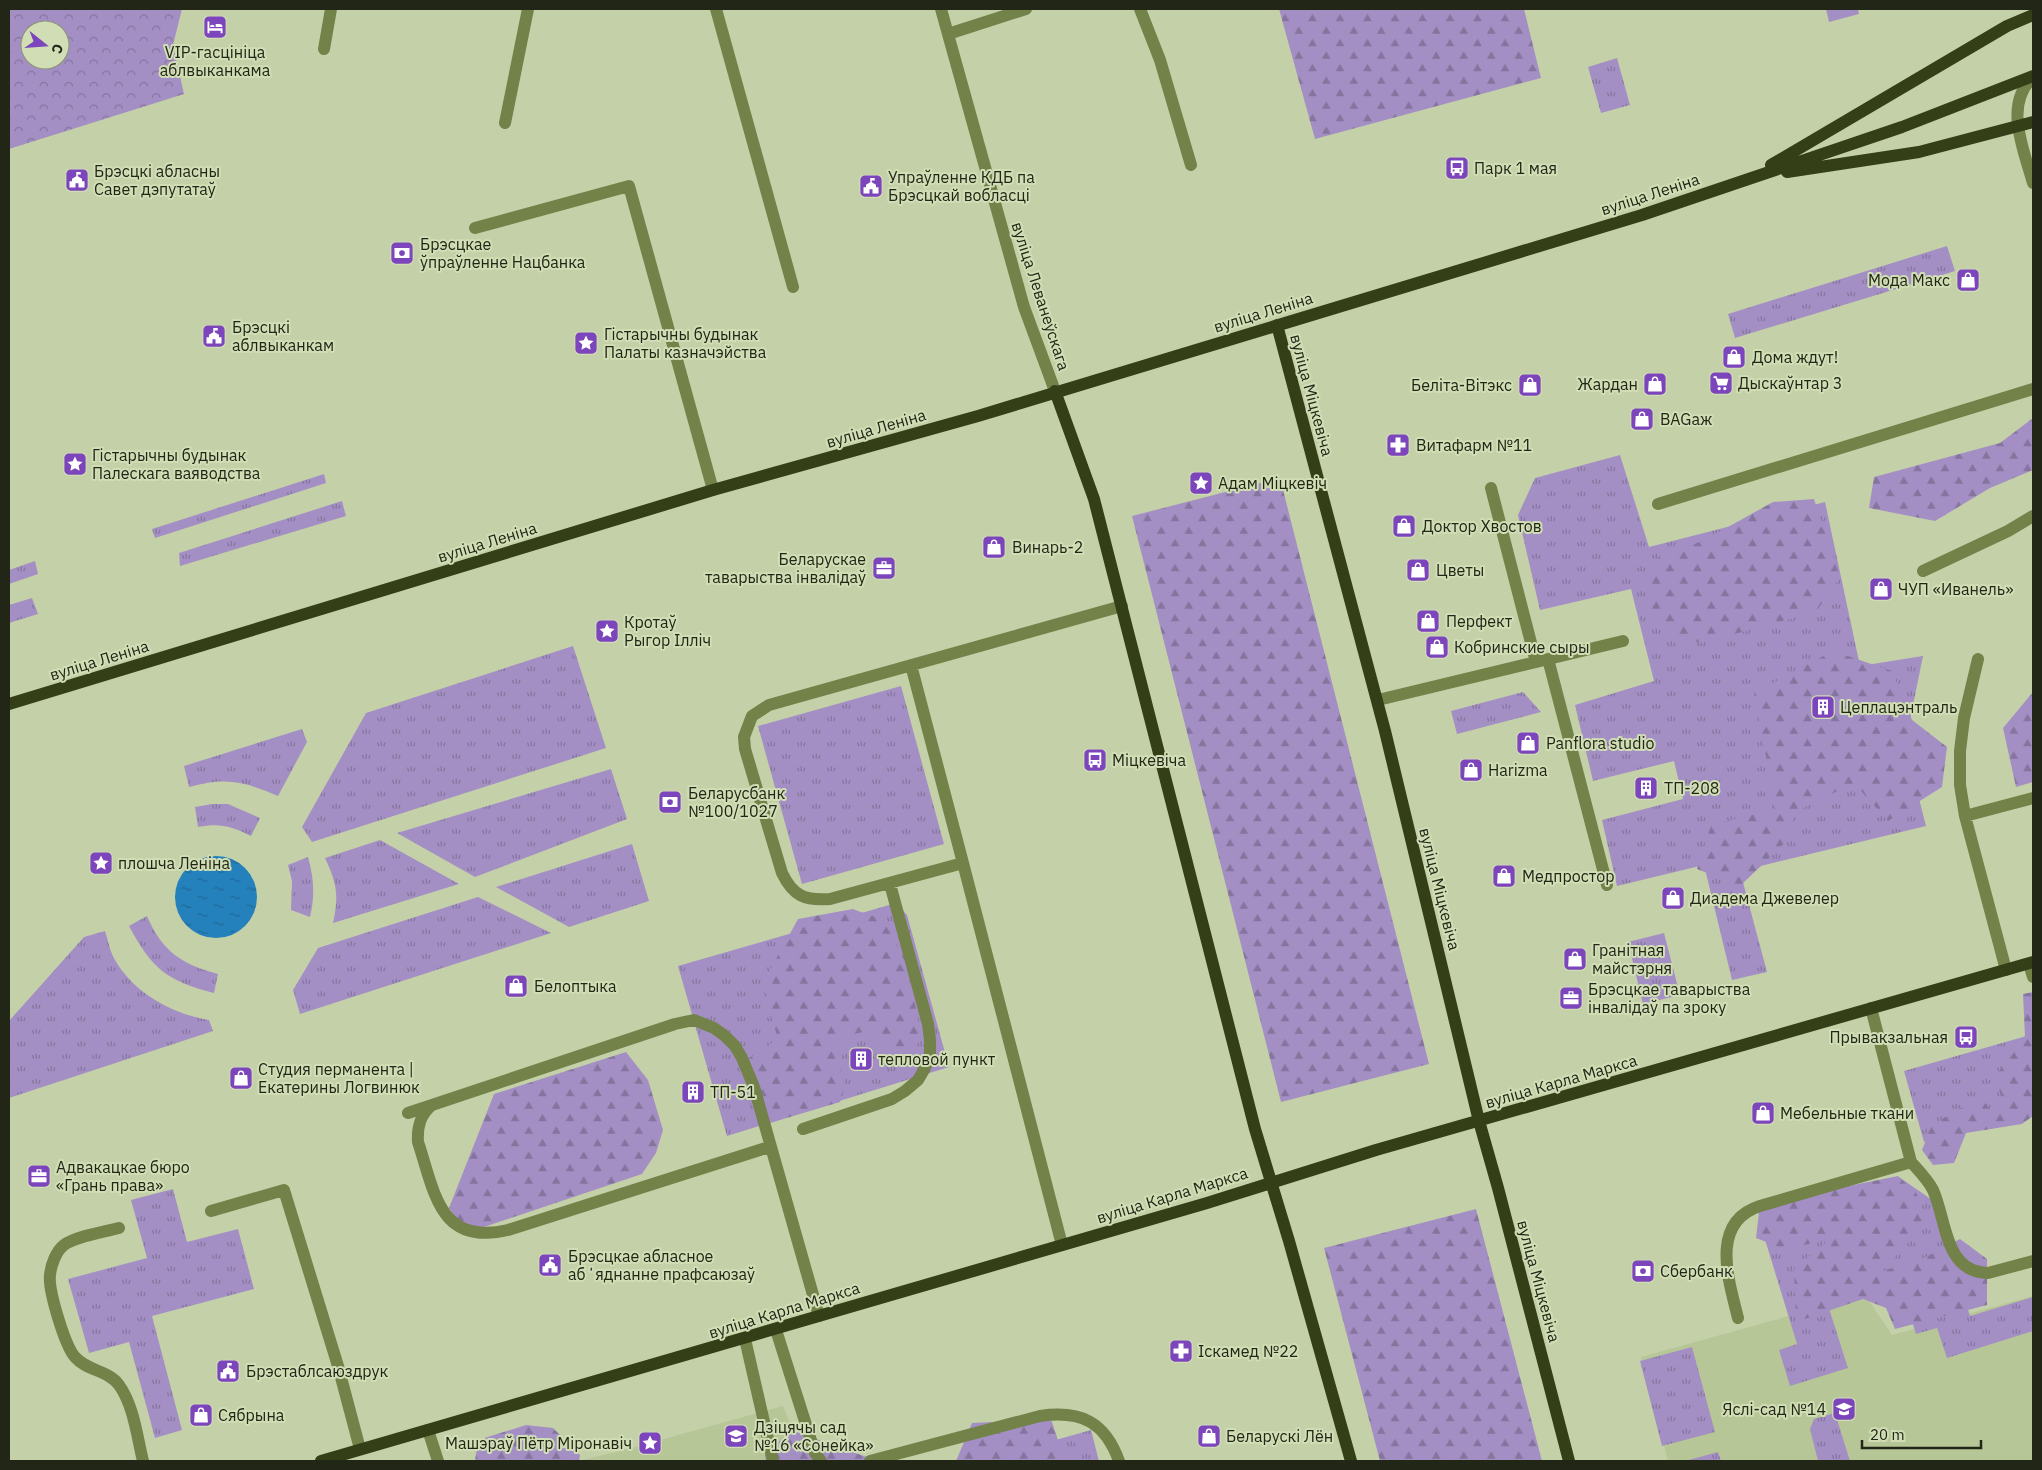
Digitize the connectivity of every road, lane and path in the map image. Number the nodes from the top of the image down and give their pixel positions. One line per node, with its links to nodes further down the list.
1 (331, 9): 11 (street)
2 (528, 9): 13 (street)
3 (716, 9): 20 (street)
4 (941, 9): 10 (street, вуліца Леванеўскага)
5 (1026, 9): 10 (street)
6 (1140, 9): 16 (street)
7 (2025, 9): 9 (main road)
8 (2033, 15): 9 (main road, вуліца Леніна)
9 (2007, 26): 17 (main road, вуліца Леніна)
10 (948, 34): 23 (street, вуліца Леванеўскага)
11 (324, 49)
12 (2033, 76): 15 (street); 17 (main road, вуліца Леніна)
13 (505, 122)
14 (2033, 122): 15 (main road)
15 (2018, 126): 17 (main road); 18 (street)
16 (1190, 165)
17 (1750, 178): 21 (main road, вуліца Леніна)
18 (2033, 183)
19 (475, 228): 25 (street)
20 (793, 287)
21 (1277, 324): 23 (main road, вуліца Леніна); 34 (main road, вуліца Міцкевіча)
22 (2033, 390): 26 (street)
23 (1055, 392): 25 (main road, вуліца Леніна); 29 (main road)
24 (1491, 488): 32 (street)
25 (713, 490): 35 (main road, вуліца Леніна)
26 (1658, 504)
27 (2033, 516): 28 (street)
28 (1923, 571)
29 (1122, 606): 33 (street); 51 (main road)
30 (1623, 641): 32 (street)
31 (1978, 659): 37 (street)
32 (1542, 660): 34 (street); 40 (street)
33 (911, 665): 38 (street); 39 (street)
34 (1378, 700): 47 (main road, вуліца Міцкевіча)
35 (9, 704)
36 (2033, 798): 37 (street)
37 (1965, 816): 42 (street)
38 (963, 863): 39 (street); 54 (street)
39 (890, 884): 48 (street)
40 (1607, 885)
41 (2031, 963): 42 (main road, вуліца Карла Маркса); 43 (street)
42 (2006, 970): 44 (main road, вуліца Карла Маркса)
43 (2033, 977)
44 (1871, 1008): 47 (main road, вуліца Карла Маркса); 50 (street)
45 (433, 1104): 46 (street); 49 (street); 49 (street)
46 (408, 1113)
47 (1479, 1121): 51 (main road, вуліца Карла Маркса); 70 (main road, вуліца Міцкевіча)
48 (803, 1130)
49 (770, 1147): 56 (street)
50 (1911, 1162): 55 (street); 57 (street)
51 (1272, 1182): 54 (main road, вуліца Карла Маркса); 69 (main road)
52 (211, 1211): 61 (street)
53 (119, 1228): 62 (street)
54 (1062, 1245): 56 (main road, вуліца Карла Маркса)
55 (2033, 1261)
56 (819, 1316): 58 (main road, вуліца Карла Маркса)
57 (1738, 1318)
58 (776, 1330): 59 (main road, вуліца Карла Маркса); 66 (street)
59 (745, 1339): 60 (main road, вуліца Карла Маркса); 65 (street)
60 (428, 1430): 61 (main road, вуліца Карла Маркса); 64 (street)
61 (360, 1449): 63 (main road, вуліца Карла Маркса)
62 (143, 1461)
63 (321, 1461)
64 (438, 1461)
65 (773, 1461)
66 (820, 1461)
67 (870, 1461): 68 (street)
68 (1119, 1461)
69 (1351, 1461)
70 (1569, 1461)

